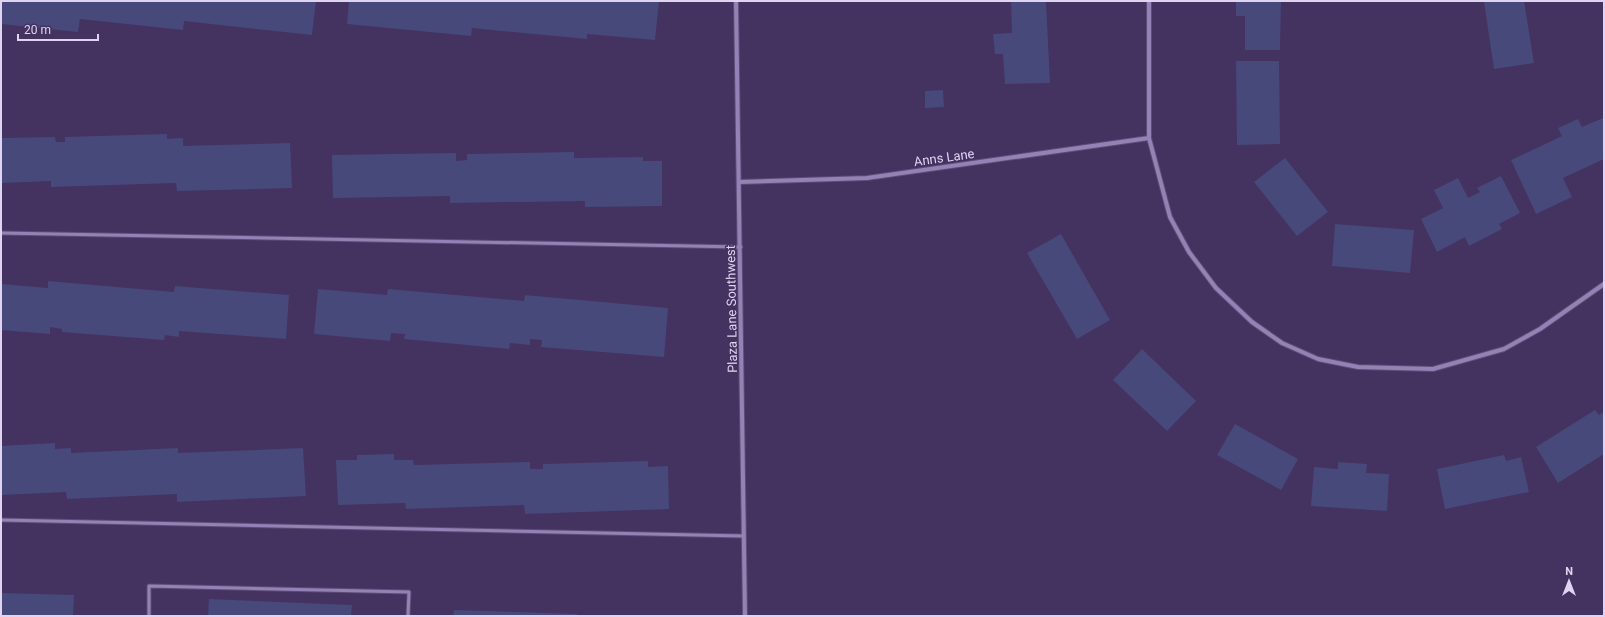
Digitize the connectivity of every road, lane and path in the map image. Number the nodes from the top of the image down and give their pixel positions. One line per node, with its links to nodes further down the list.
1 (736, 1): 4 (street, Plaza Lane Southwest)
2 (1149, 1): 3 (street)
3 (1149, 138): 4 (street, Anns Lane); 7 (street)
4 (740, 182): 6 (street, Plaza Lane Southwest)
5 (1, 233): 6 (lane)
6 (741, 247): 9 (street, Plaza Lane Southwest)
7 (1604, 284)
8 (1, 520): 9 (lane)
9 (744, 536): 12 (street, Plaza Lane Southwest)
10 (149, 616): 11 (lane)
11 (408, 616)
12 (745, 616)

